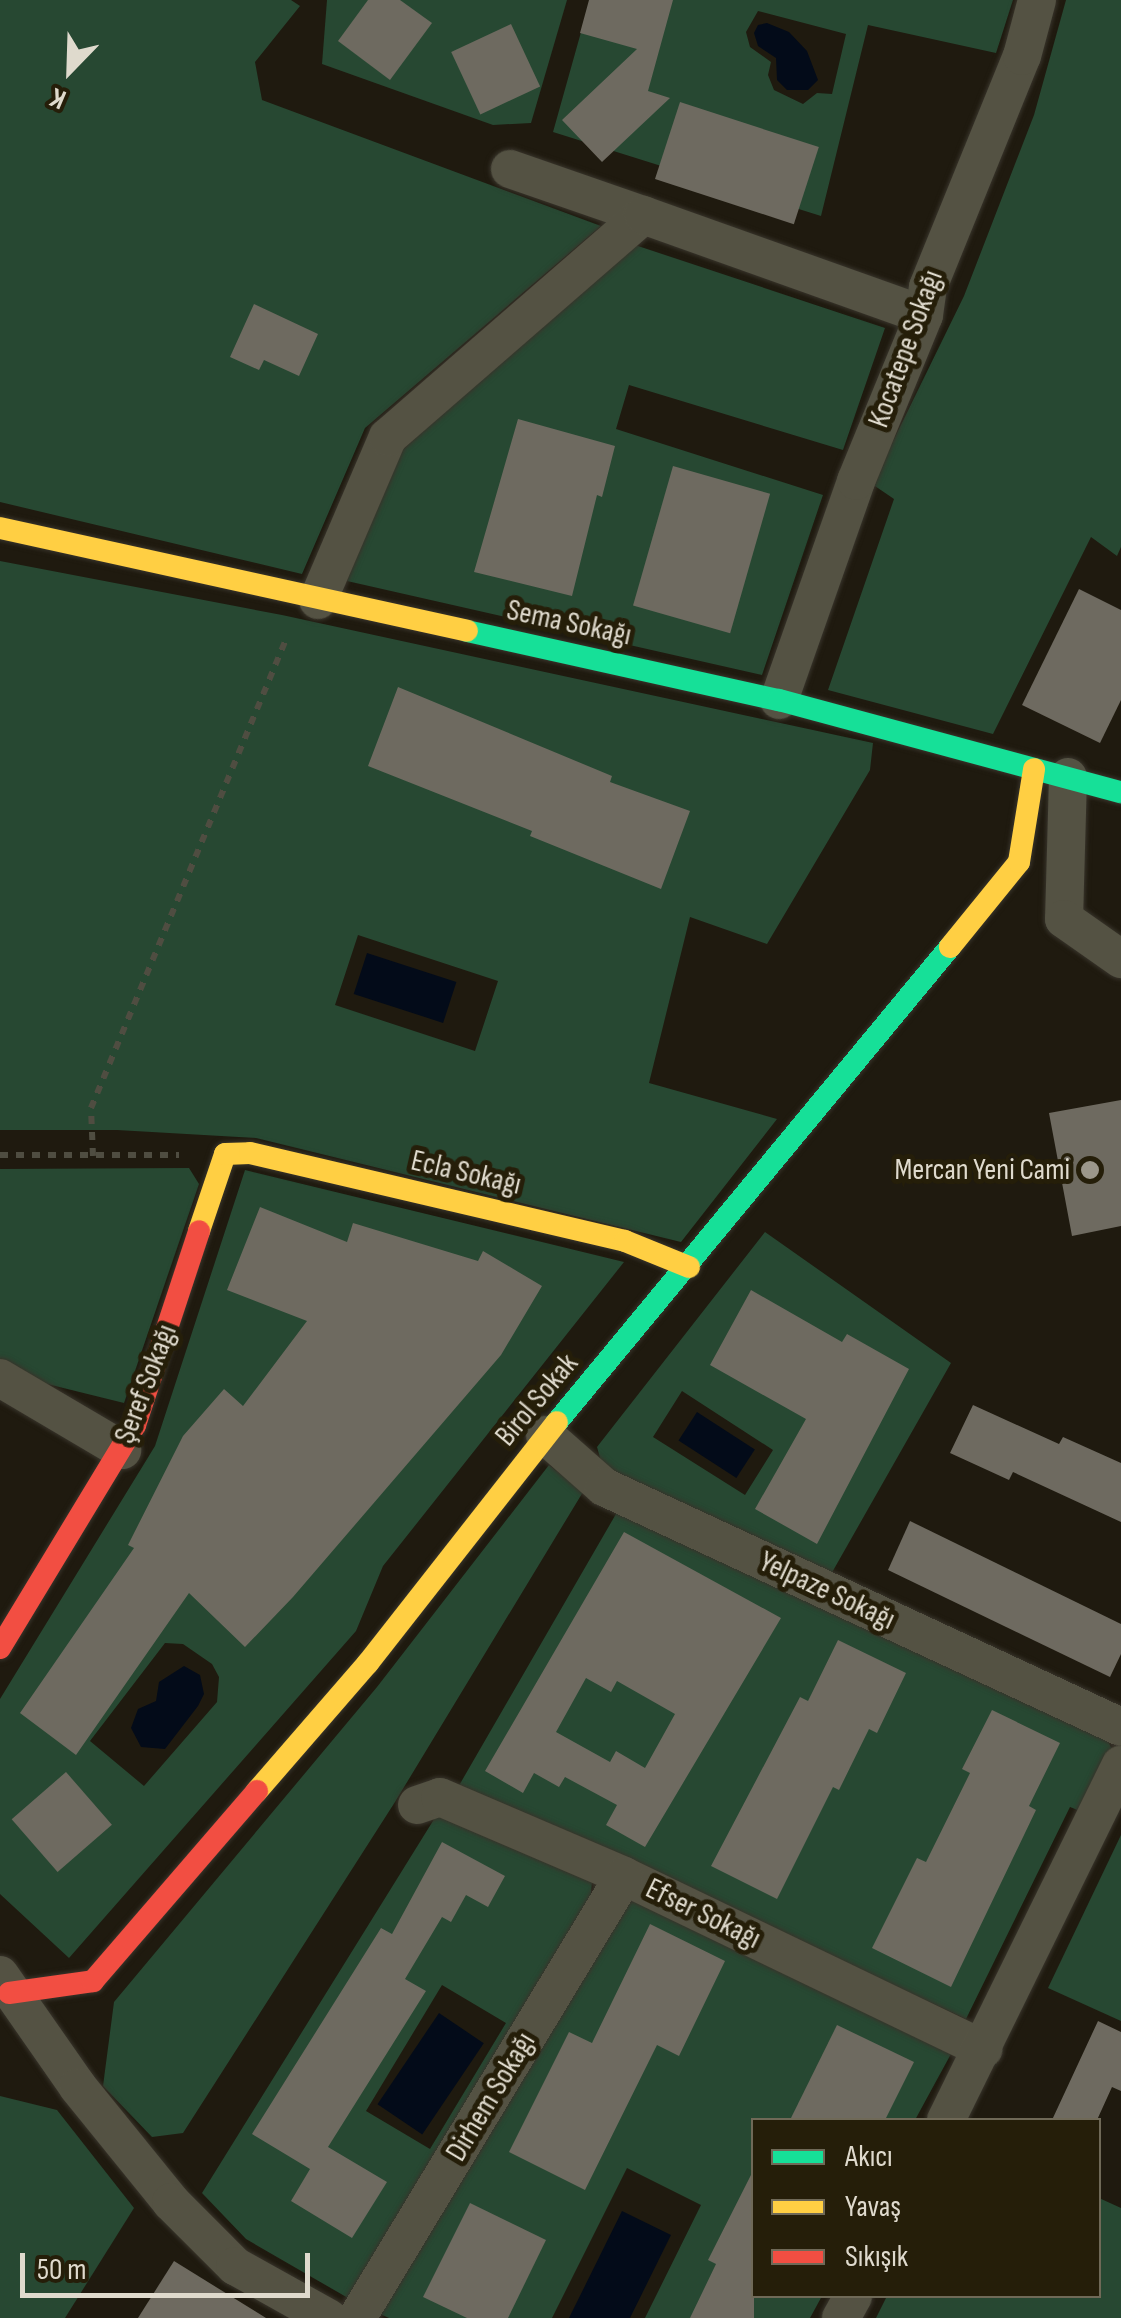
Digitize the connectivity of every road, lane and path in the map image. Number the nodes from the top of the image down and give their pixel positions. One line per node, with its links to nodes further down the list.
1 (1037, 0): 4 (street, Kocatepe Sokağı)
2 (510, 168): 3 (street)
3 (643, 215): 4 (street); 6 (street)
4 (924, 315): 7 (street, Kocatepe Sokağı)
5 (0, 528): 6 (street, Sema Sokağı)
6 (318, 600): 7 (street, Sema Sokağı); 13 (path)
7 (779, 700): 8 (street, Sema Sokağı)
8 (1051, 773): 9 (street, Sema Sokağı); 10 (street); 14 (street, Birol Sokak)
9 (1121, 792)
10 (1121, 960)
11 (226, 1154): 13 (path); 14 (street, Ecla Sokağı); 17 (street, Şeref Sokağı)
12 (0, 1155): 13 (path)
13 (93, 1156)
14 (689, 1268): 16 (street, Birol Sokak)
15 (0, 1378): 17 (street)
16 (545, 1434): 19 (street, Yelpaze Sokağı); 23 (street, Birol Sokak)
17 (122, 1450): 18 (street, Şeref Sokağı)
18 (0, 1648)
19 (1121, 1727)
20 (1121, 1765): 24 (street)
21 (417, 1805): 22 (street, Efser Sokağı)
22 (624, 1876): 24 (street, Efser Sokağı); 27 (street, Dirhem Sokağı)
23 (3, 1990): 26 (street)
24 (984, 2049): 25 (street)
25 (947, 2118)
26 (328, 2318)
27 (358, 2318)

